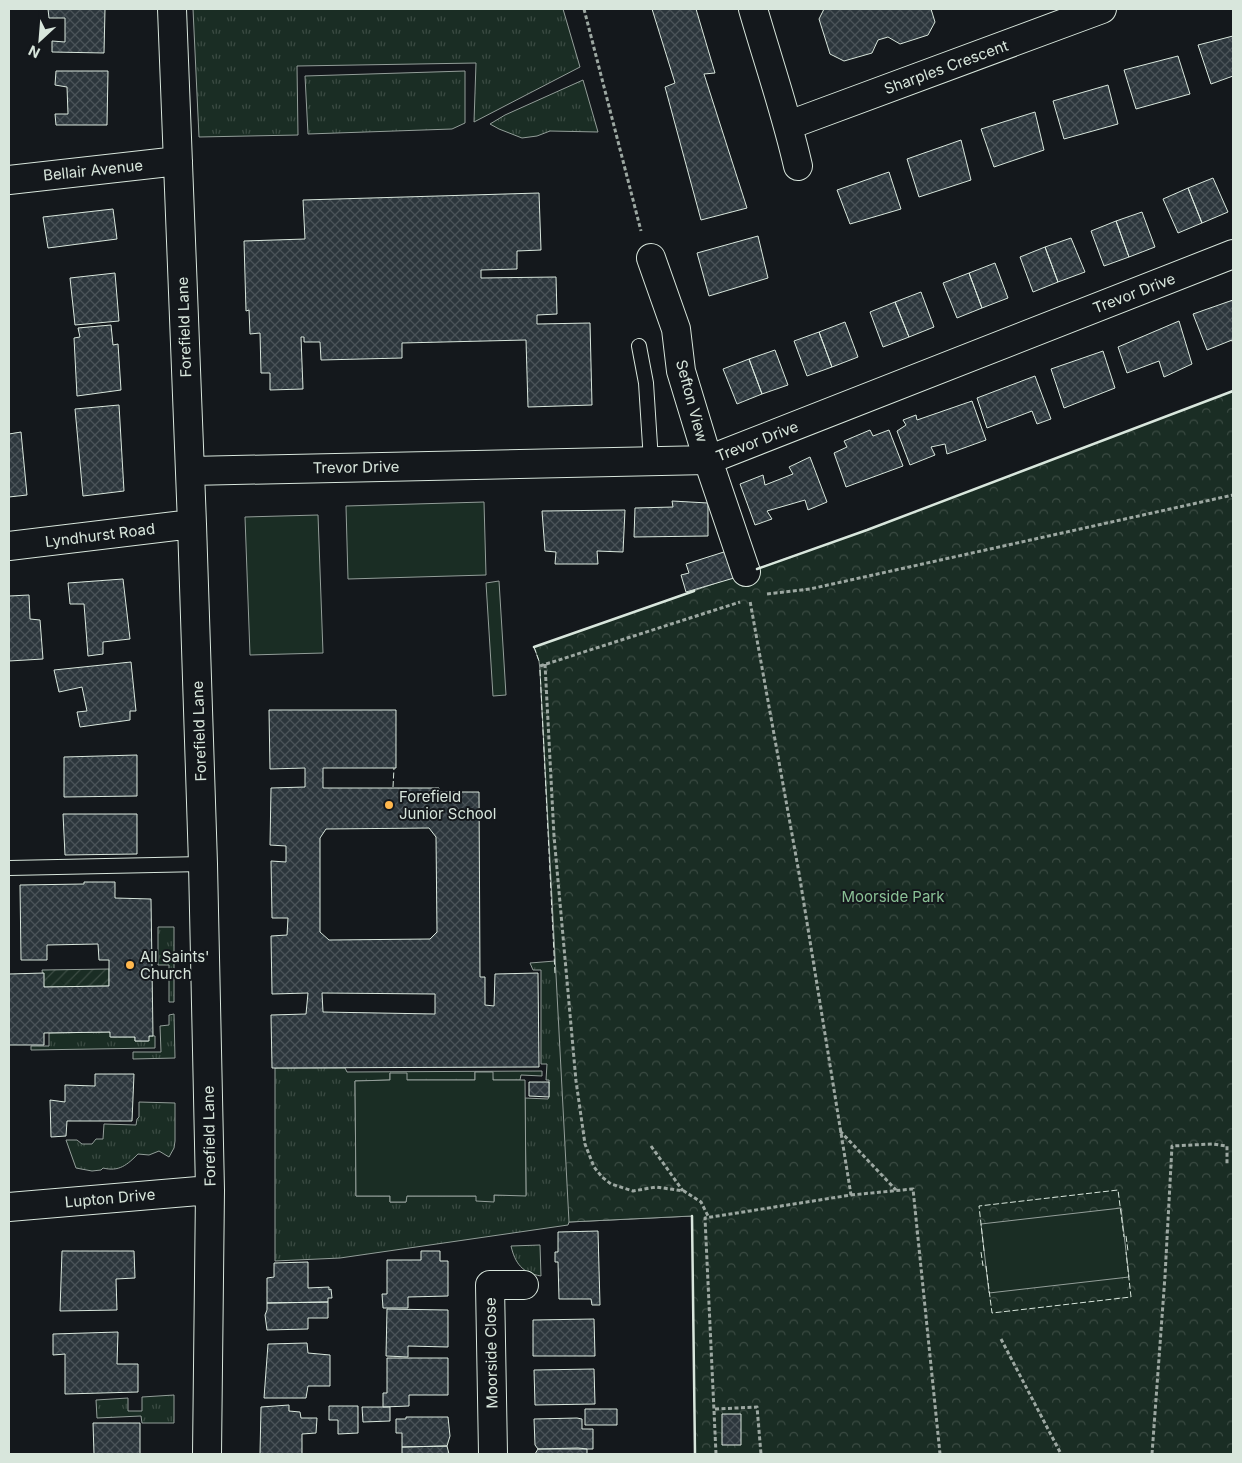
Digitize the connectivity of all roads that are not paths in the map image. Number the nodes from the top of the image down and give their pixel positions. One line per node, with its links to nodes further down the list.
1 (172, 9): 5 (street, Forefield Lane)
2 (753, 9): 4 (street)
3 (1102, 9): 4 (street, Sharples Crescent)
4 (789, 125): 6 (street)
5 (178, 161): 7 (street, Bellair Avenue); 13 (street, Forefield Lane)
6 (798, 166)
7 (9, 180)
8 (1233, 254): 11 (street, Trevor Drive)
9 (651, 258): 11 (street, Sefton View)
10 (639, 346): 12 (lane)
11 (708, 460): 12 (street, Trevor Drive); 16 (street, Sefton View)
12 (651, 461): 13 (street, Trevor Drive)
13 (190, 471): 14 (street, Forefield Lane)
14 (192, 524): 15 (street, Lyndhurst Road); 17 (street, Forefield Lane)
15 (9, 546)
16 (751, 589)
17 (202, 864): 18 (lane); 19 (street, Forefield Lane)
18 (9, 868)
19 (210, 1190): 20 (street, Lupton Drive); 22 (street, Forefield Lane)
20 (9, 1207)
21 (524, 1285): 23 (street, Moorside Close)
22 (207, 1454)
23 (492, 1454)

